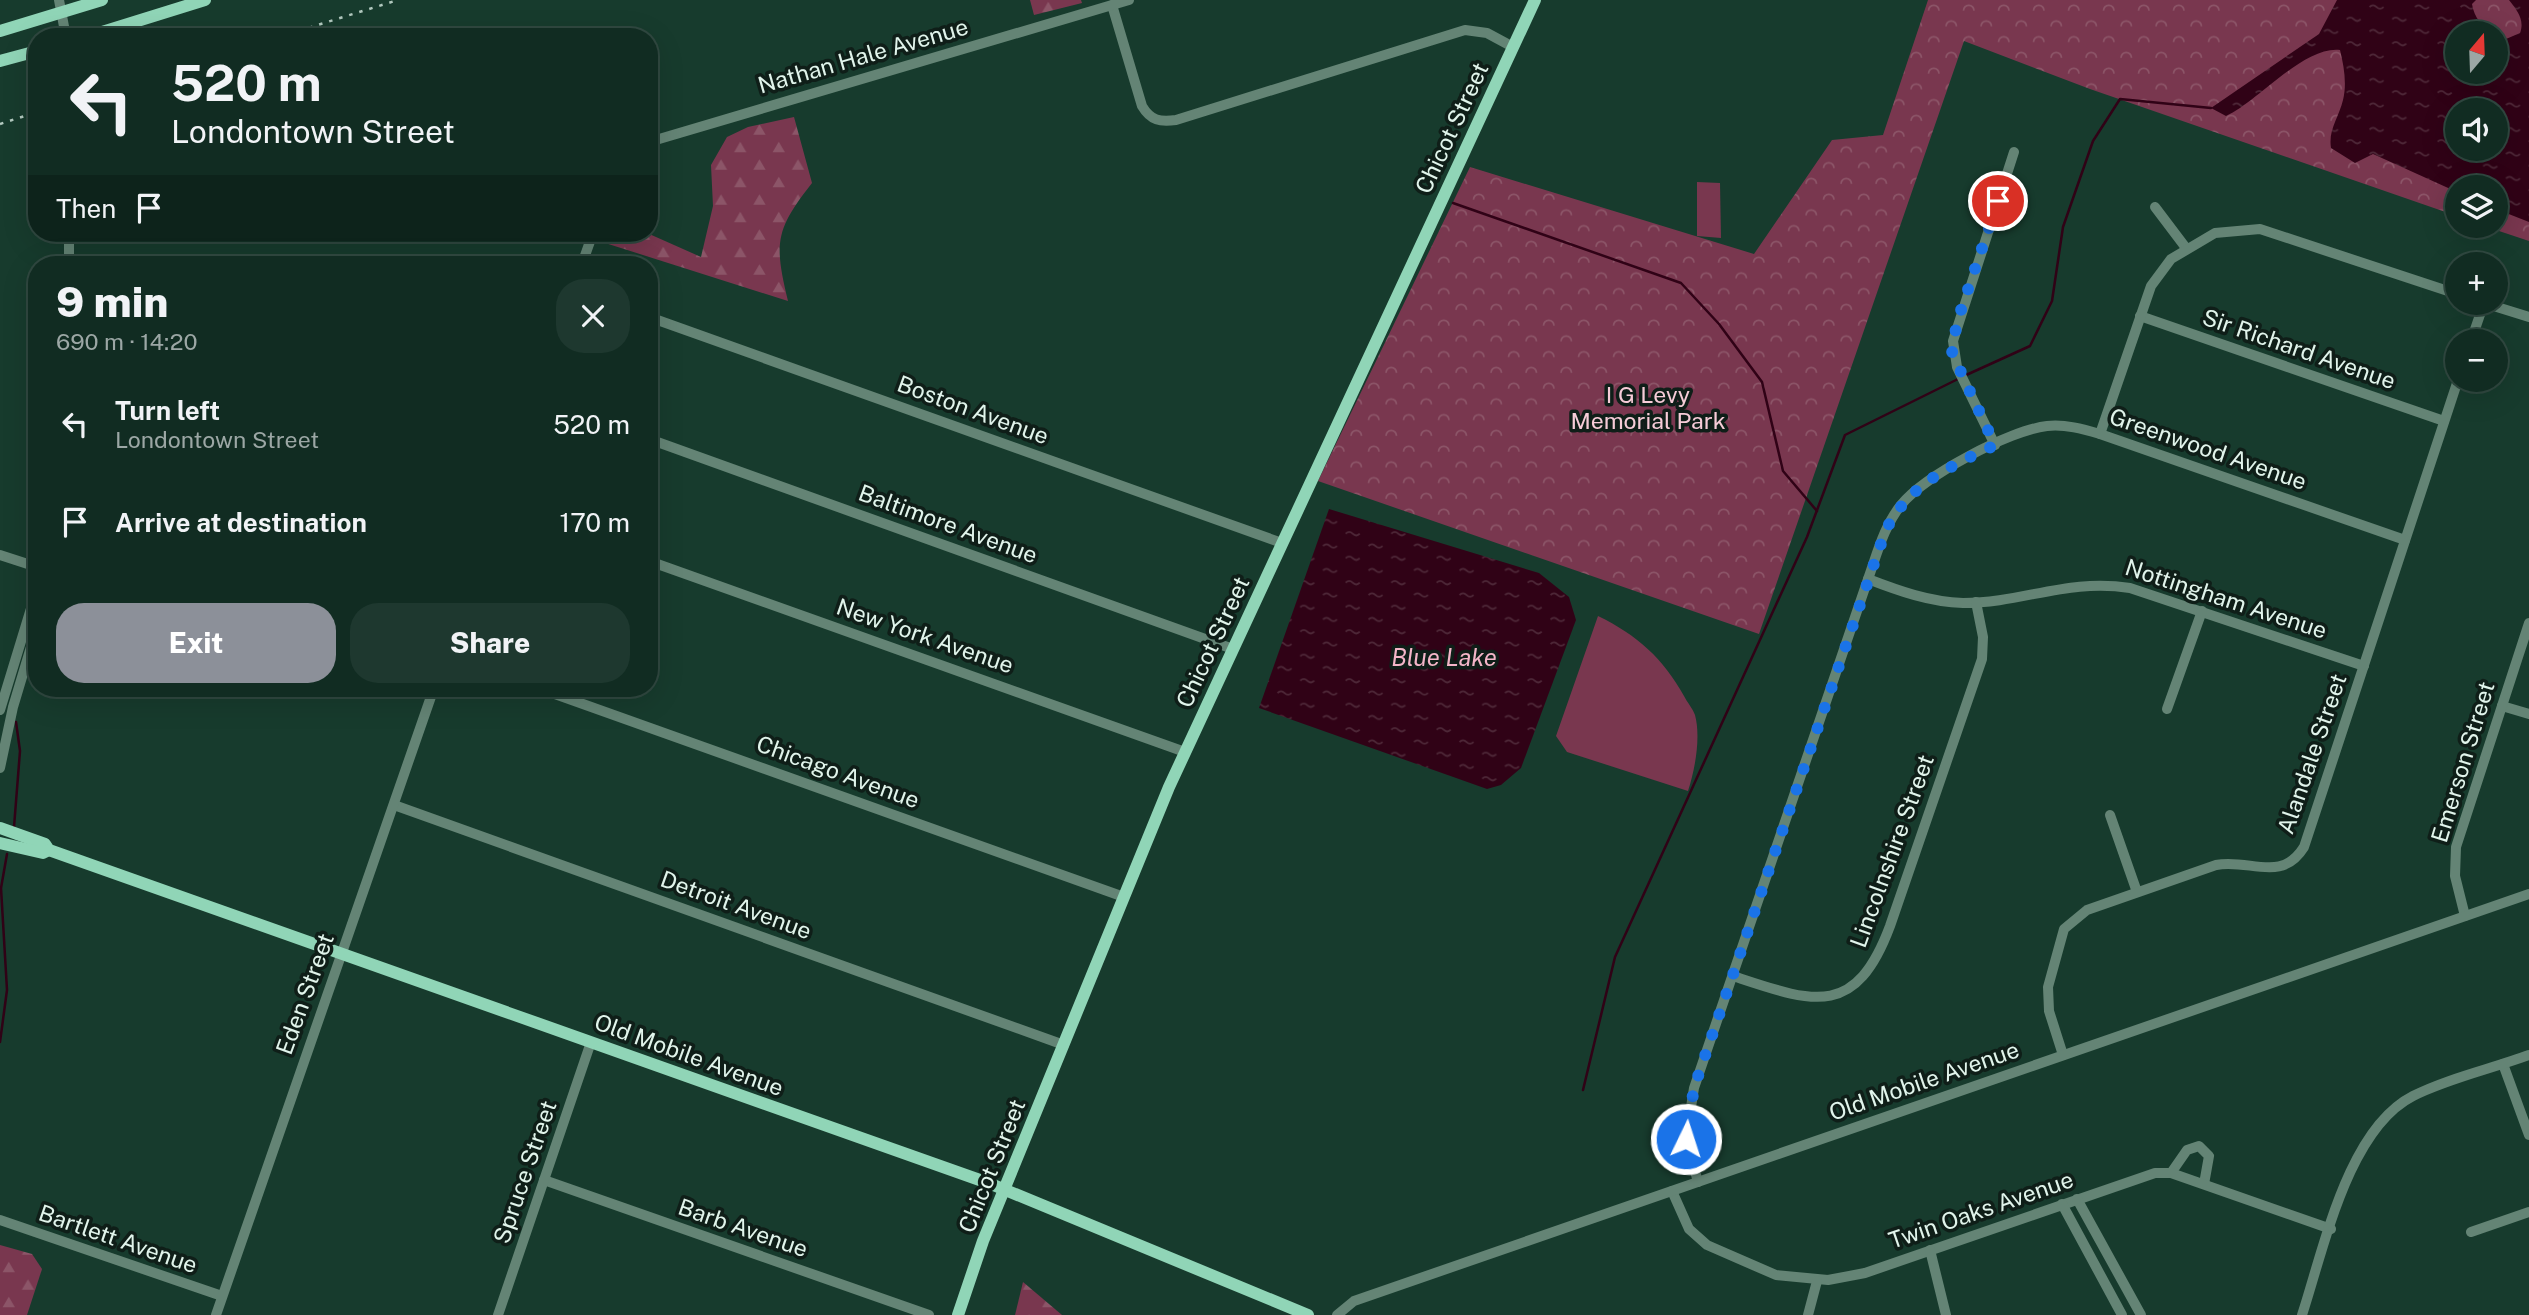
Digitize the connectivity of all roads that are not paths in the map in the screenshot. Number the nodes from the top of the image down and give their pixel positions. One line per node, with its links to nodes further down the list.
1 (102, 0): 6 (main road)
2 (205, 0): 8 (main road)
3 (1129, 0): 5 (street, Nathan Hale Avenue)
4 (1535, 0): 10 (main road, Chicot Street)
5 (1112, 5): 10 (street); 13 (street, Nathan Hale Avenue)
6 (60, 7): 7 (street); 9 (main road)
7 (64, 28)
8 (115, 28)
9 (0, 31)
10 (1513, 47): 28 (main road, Chicot Street)
11 (28, 53): 12 (main road)
12 (0, 61)
13 (658, 139)
14 (2014, 152): 26 (street)
15 (2155, 207): 16 (street)
16 (2186, 248): 17 (street); 19 (street)
17 (2445, 289)
18 (2508, 310): 20 (street)
19 (2140, 316): 23 (street, Sir Richard Avenue); 24 (street)
20 (2529, 317)
21 (658, 320): 28 (street, Boston Avenue)
22 (2454, 392): 23 (street, Alandale Street)
23 (2444, 421): 27 (street, Alandale Street)
24 (2100, 434): 26 (street, Greenwood Avenue); 27 (street, Greenwood Avenue)
25 (658, 442): 37 (street, Baltimore Avenue)
26 (1995, 445): 32 (street, Greenwood Avenue)
27 (2405, 540): 39 (street, Alandale Street)
28 (1282, 542): 37 (main road, Chicot Street)
29 (0, 555): 30 (street)
30 (28, 564)
31 (658, 564): 46 (street, New York Avenue)
32 (1868, 579): 33 (street, Nottingham Avenue); 58 (street, Greenwood Avenue)
33 (1976, 602): 34 (street, Nottingham Avenue); 58 (street, Lincolnshire Street)
34 (2202, 611): 39 (street, Nottingham Avenue); 43 (street)
35 (2529, 623): 42 (street, Emerson Street)
36 (28, 626): 44 (street)
37 (1233, 649): 46 (main road, Chicot Street)
38 (28, 657): 47 (street)
39 (2364, 666): 53 (street, Alandale Street)
40 (431, 697): 48 (street, Eden Street)
41 (563, 697): 55 (street, Chicago Avenue)
42 (2501, 706): 45 (street); 56 (street, Emerson Street)
43 (2167, 709)
44 (0, 710)
45 (2529, 714)
46 (1185, 752): 55 (main road, Chicot Street)
47 (0, 768)
48 (394, 805): 57 (street, Eden Street); 60 (street, Detroit Avenue)
49 (2110, 815): 53 (street)
50 (0, 828): 52 (main road, Old Mobile Avenue)
51 (0, 844): 52 (main road, Old Mobile Avenue)
52 (49, 850): 57 (main road, Old Mobile Avenue)
53 (2137, 892): 61 (street, Alandale Street)
54 (2529, 894): 56 (street, Old Mobile Avenue)
55 (1124, 897): 60 (main road, Chicot Street)
56 (2465, 916): 61 (street, Old Mobile Avenue)
57 (341, 953): 59 (main road, Old Mobile Avenue); 79 (street, Eden Street)
58 (1732, 976): 67 (street, Greenwood Avenue)
59 (591, 1042): 66 (street, Spruce Street); 69 (main road, Old Mobile Avenue)
60 (1064, 1045): 69 (main road, Chicot Street)
61 (2063, 1055): 67 (street, Old Mobile Avenue)
62 (2529, 1055): 63 (street)
63 (2503, 1064): 64 (street); 75 (street)
64 (2529, 1135)
65 (2171, 1173): 68 (street, Twin Oaks Avenue); 68 (street); 71 (street, Twin Oaks Avenue)
66 (544, 1180): 81 (street, Spruce Street); 82 (street, Barb Avenue)
67 (1698, 1182): 70 (street, Old Mobile Avenue)
68 (2204, 1184): 75 (street, Twin Oaks Avenue)
69 (1004, 1189): 83 (main road, Chicot Street); 84 (main road, Old Mobile Avenue)
70 (1672, 1191): 78 (street, Twin Oaks Avenue); 85 (street, Old Mobile Avenue)
71 (2077, 1199): 72 (street, Twin Oaks Avenue); 89 (street)
72 (2062, 1204): 77 (street, Twin Oaks Avenue); 88 (street)
73 (2529, 1212): 76 (street)
74 (0, 1220): 79 (street, Bartlett Avenue)
75 (2331, 1228): 90 (street)
76 (2472, 1232)
77 (1930, 1250): 78 (street, Twin Oaks Avenue); 87 (street)
78 (1817, 1281): 86 (street)
79 (222, 1296): 80 (street, Eden Street)
80 (216, 1315)
81 (498, 1315)
82 (929, 1315)
83 (958, 1315)
84 (1308, 1315)
85 (1338, 1315)
86 (1808, 1315)
87 (1946, 1315)
88 (2122, 1315)
89 (2141, 1315)
90 (2302, 1315)

